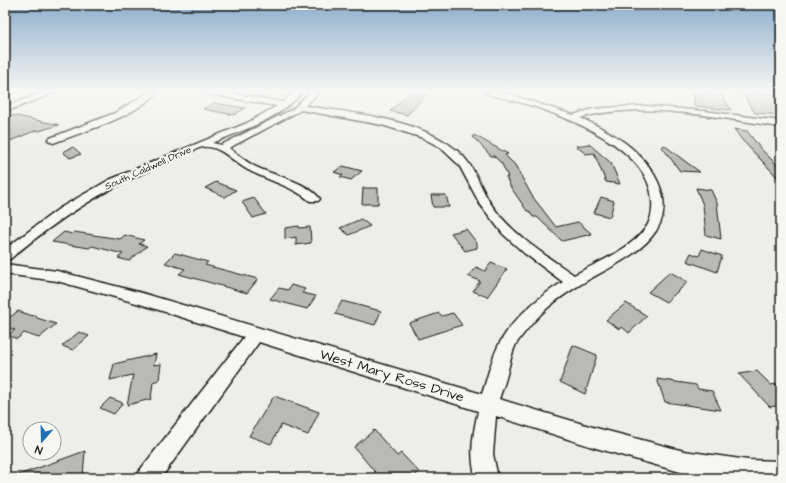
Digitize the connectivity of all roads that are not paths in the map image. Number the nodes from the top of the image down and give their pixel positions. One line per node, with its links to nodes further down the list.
1 (119, 115): 12 (street)
2 (268, 115): 13 (street, South Caldwell Drive)
3 (289, 115): 14 (street)
4 (336, 115): 18 (street)
5 (562, 115): 8 (street)
6 (589, 115): 8 (street)
7 (700, 115): 9 (street)
8 (572, 118): 18 (street)
9 (770, 123): 10 (street); 11 (street)
10 (781, 124)
11 (781, 135)
12 (53, 140)
13 (201, 144): 14 (street); 16 (street, South Caldwell Drive)
14 (222, 148): 15 (street)
15 (314, 199)
16 (5, 256)
17 (5, 269): 19 (street, West Mary Ross Drive)
18 (573, 282): 20 (street)
19 (255, 335): 20 (street, West Mary Ross Drive); 22 (street)
20 (488, 406): 21 (street, West Mary Ross Drive); 23 (street)
21 (781, 472)
22 (148, 478)
23 (487, 478)

